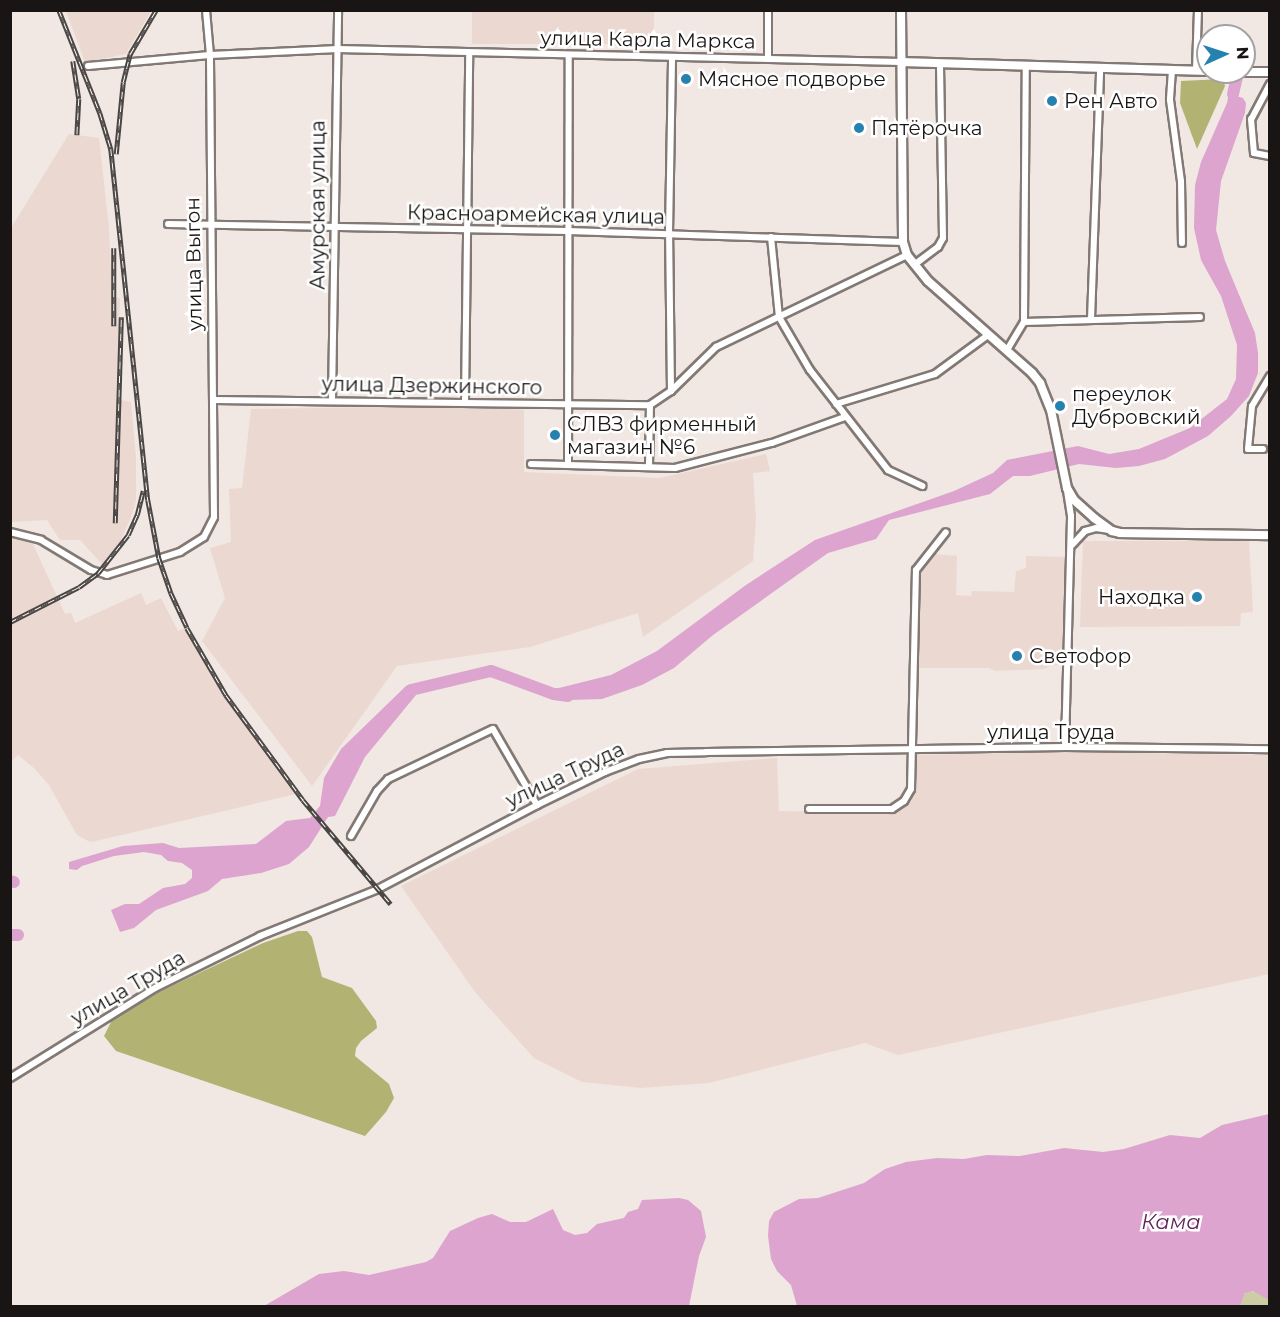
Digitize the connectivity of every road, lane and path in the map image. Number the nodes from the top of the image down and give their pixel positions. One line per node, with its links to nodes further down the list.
1 (206, 10): 7 (street, улица Выгон)
2 (338, 10): 5 (street, Амурская улица)
3 (768, 10): 10 (street)
4 (901, 10): 11 (main road)
5 (339, 49): 6 (street, улица Карла Маркса); 7 (street, улица Карла Маркса); 22 (street, Амурская улица)
6 (469, 53): 8 (street, улица Карла Маркса); 23 (street)
7 (210, 55): 13 (street, улица Карла Маркса); 20 (street, улица Выгон)
8 (569, 55): 9 (street, улица Карла Маркса); 24 (street)
9 (672, 58): 10 (street, улица Карла Маркса); 25 (street)
10 (768, 58): 11 (street, улица Карла Маркса)
11 (901, 62): 12 (main road, улица Карла Маркса); 27 (main road)
12 (940, 63): 14 (main road, улица Карла Маркса); 30 (street)
13 (88, 66)
14 (1026, 66): 15 (main road, улица Карла Маркса); 34 (street)
15 (1100, 68): 16 (main road, улица Карла Маркса); 33 (street)
16 (1172, 70): 17 (main road, улица Карла Маркса); 28 (street)
17 (1196, 70)
18 (1269, 84): 19 (street)
19 (1269, 156)
20 (209, 223): 21 (street, Красноармейская улица); 22 (street, Красноармейская улица); 39 (street, улица Выгон)
21 (168, 224)
22 (336, 228): 23 (street, Красноармейская улица); 40 (street, Амурская улица)
23 (466, 229): 24 (street, Красноармейская улица); 41 (street)
24 (568, 231): 25 (street, Красноармейская улица); 43 (street)
25 (669, 233): 26 (street, Красноармейская улица); 38 (street)
26 (771, 237): 27 (street, Красноармейская улица); 31 (street)
27 (903, 242): 29 (main road)
28 (1182, 243)
29 (907, 255): 30 (main road); 31 (street)
30 (914, 265): 35 (main road)
31 (778, 317): 38 (street); 42 (street)
32 (1200, 317): 33 (street)
33 (1091, 318): 34 (street)
34 (1024, 322): 36 (street)
35 (988, 335): 36 (main road); 42 (street)
36 (1007, 351): 50 (main road)
37 (1269, 376): 46 (street)
38 (671, 391): 44 (street)
39 (214, 400): 40 (street, улица Дзержинского); 53 (street, улица Выгон)
40 (332, 400): 41 (street, улица Дзержинского)
41 (465, 401): 43 (street, улица Дзержинского)
42 (836, 404): 45 (street)
43 (568, 405): 44 (street, улица Дзержинского); 48 (street)
44 (650, 405): 49 (street)
45 (845, 417): 49 (street); 51 (street)
46 (1263, 449)
47 (531, 464): 48 (street)
48 (568, 465): 49 (street)
49 (649, 467)
50 (1066, 484): 52 (main road); 56 (street)
51 (922, 486)
52 (1112, 531): 55 (main road); 56 (street)
53 (10, 532)
54 (946, 532): 59 (street)
55 (1269, 535)
56 (1070, 552): 57 (street)
57 (1065, 747): 58 (street, улица Труда); 59 (street, улица Труда)
58 (1269, 749)
59 (911, 750): 60 (street, улица Труда); 61 (street)
60 (537, 805): 62 (street); 63 (street, улица Труда)
61 (808, 809)
62 (351, 836)
63 (10, 1078)

